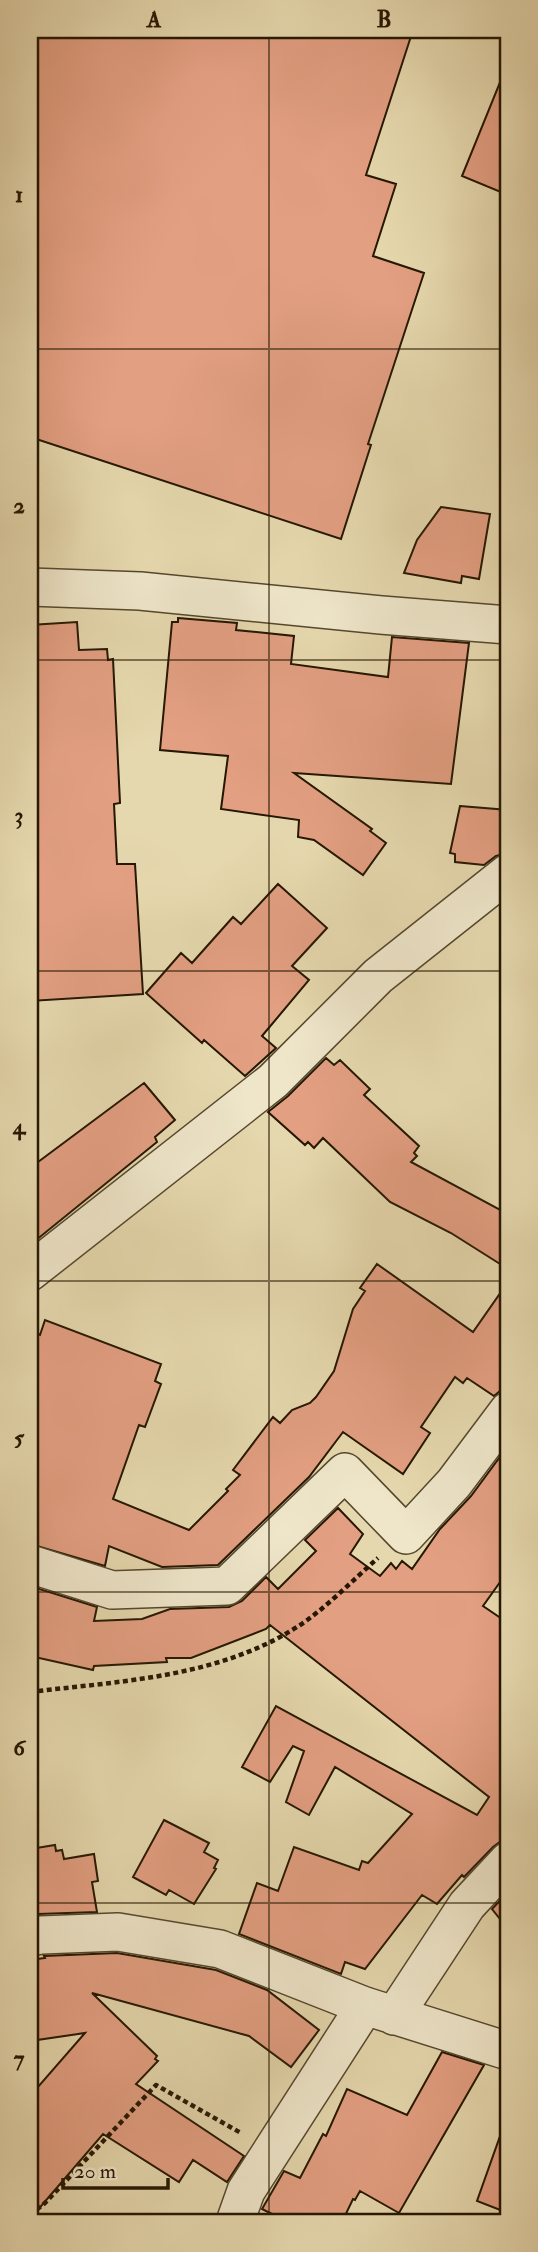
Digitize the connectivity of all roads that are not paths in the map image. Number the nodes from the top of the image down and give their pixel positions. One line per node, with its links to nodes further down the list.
1 (30, 587): 2 (street)
2 (508, 625)
3 (508, 873): 4 (street)
4 (30, 1272)
5 (508, 1411): 6 (street)
6 (30, 1564)
7 (508, 1861): 9 (street)
8 (30, 1937): 9 (street)
9 (379, 2011): 10 (street); 11 (street)
10 (508, 2052)
11 (235, 2222)

